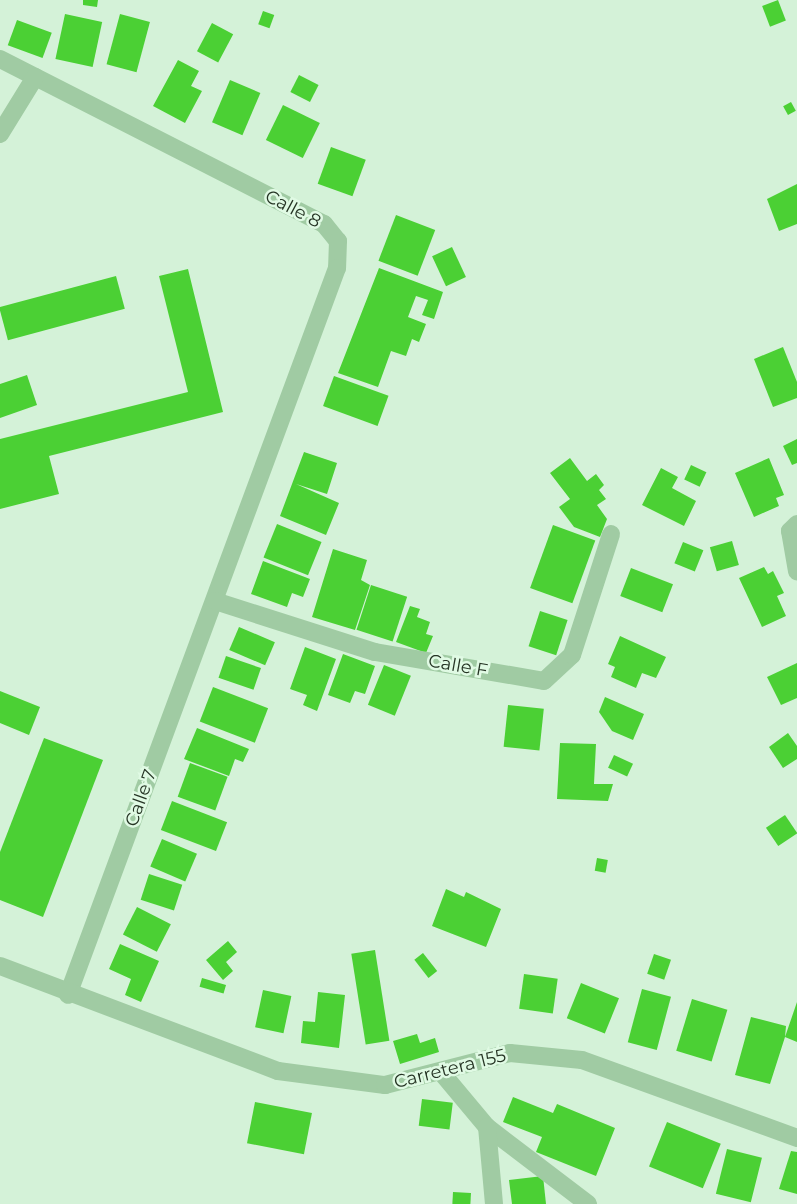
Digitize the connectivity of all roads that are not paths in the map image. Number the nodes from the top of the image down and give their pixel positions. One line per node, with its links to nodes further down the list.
1 (0, 59): 2 (street, Calle 8)
2 (35, 77): 3 (street); 7 (street, Calle 8)
3 (0, 134)
4 (797, 524): 6 (street)
5 (611, 534): 7 (street, Calle F)
6 (797, 571)
7 (215, 601): 9 (street, Calle 7)
8 (0, 966): 9 (street, Carretera 155)
9 (68, 994): 10 (street, Carretera 155)
10 (441, 1072): 11 (street); 12 (street, Carretera 155)
11 (487, 1127): 13 (street); 14 (street)
12 (797, 1138)
13 (495, 1204)
14 (588, 1204)

